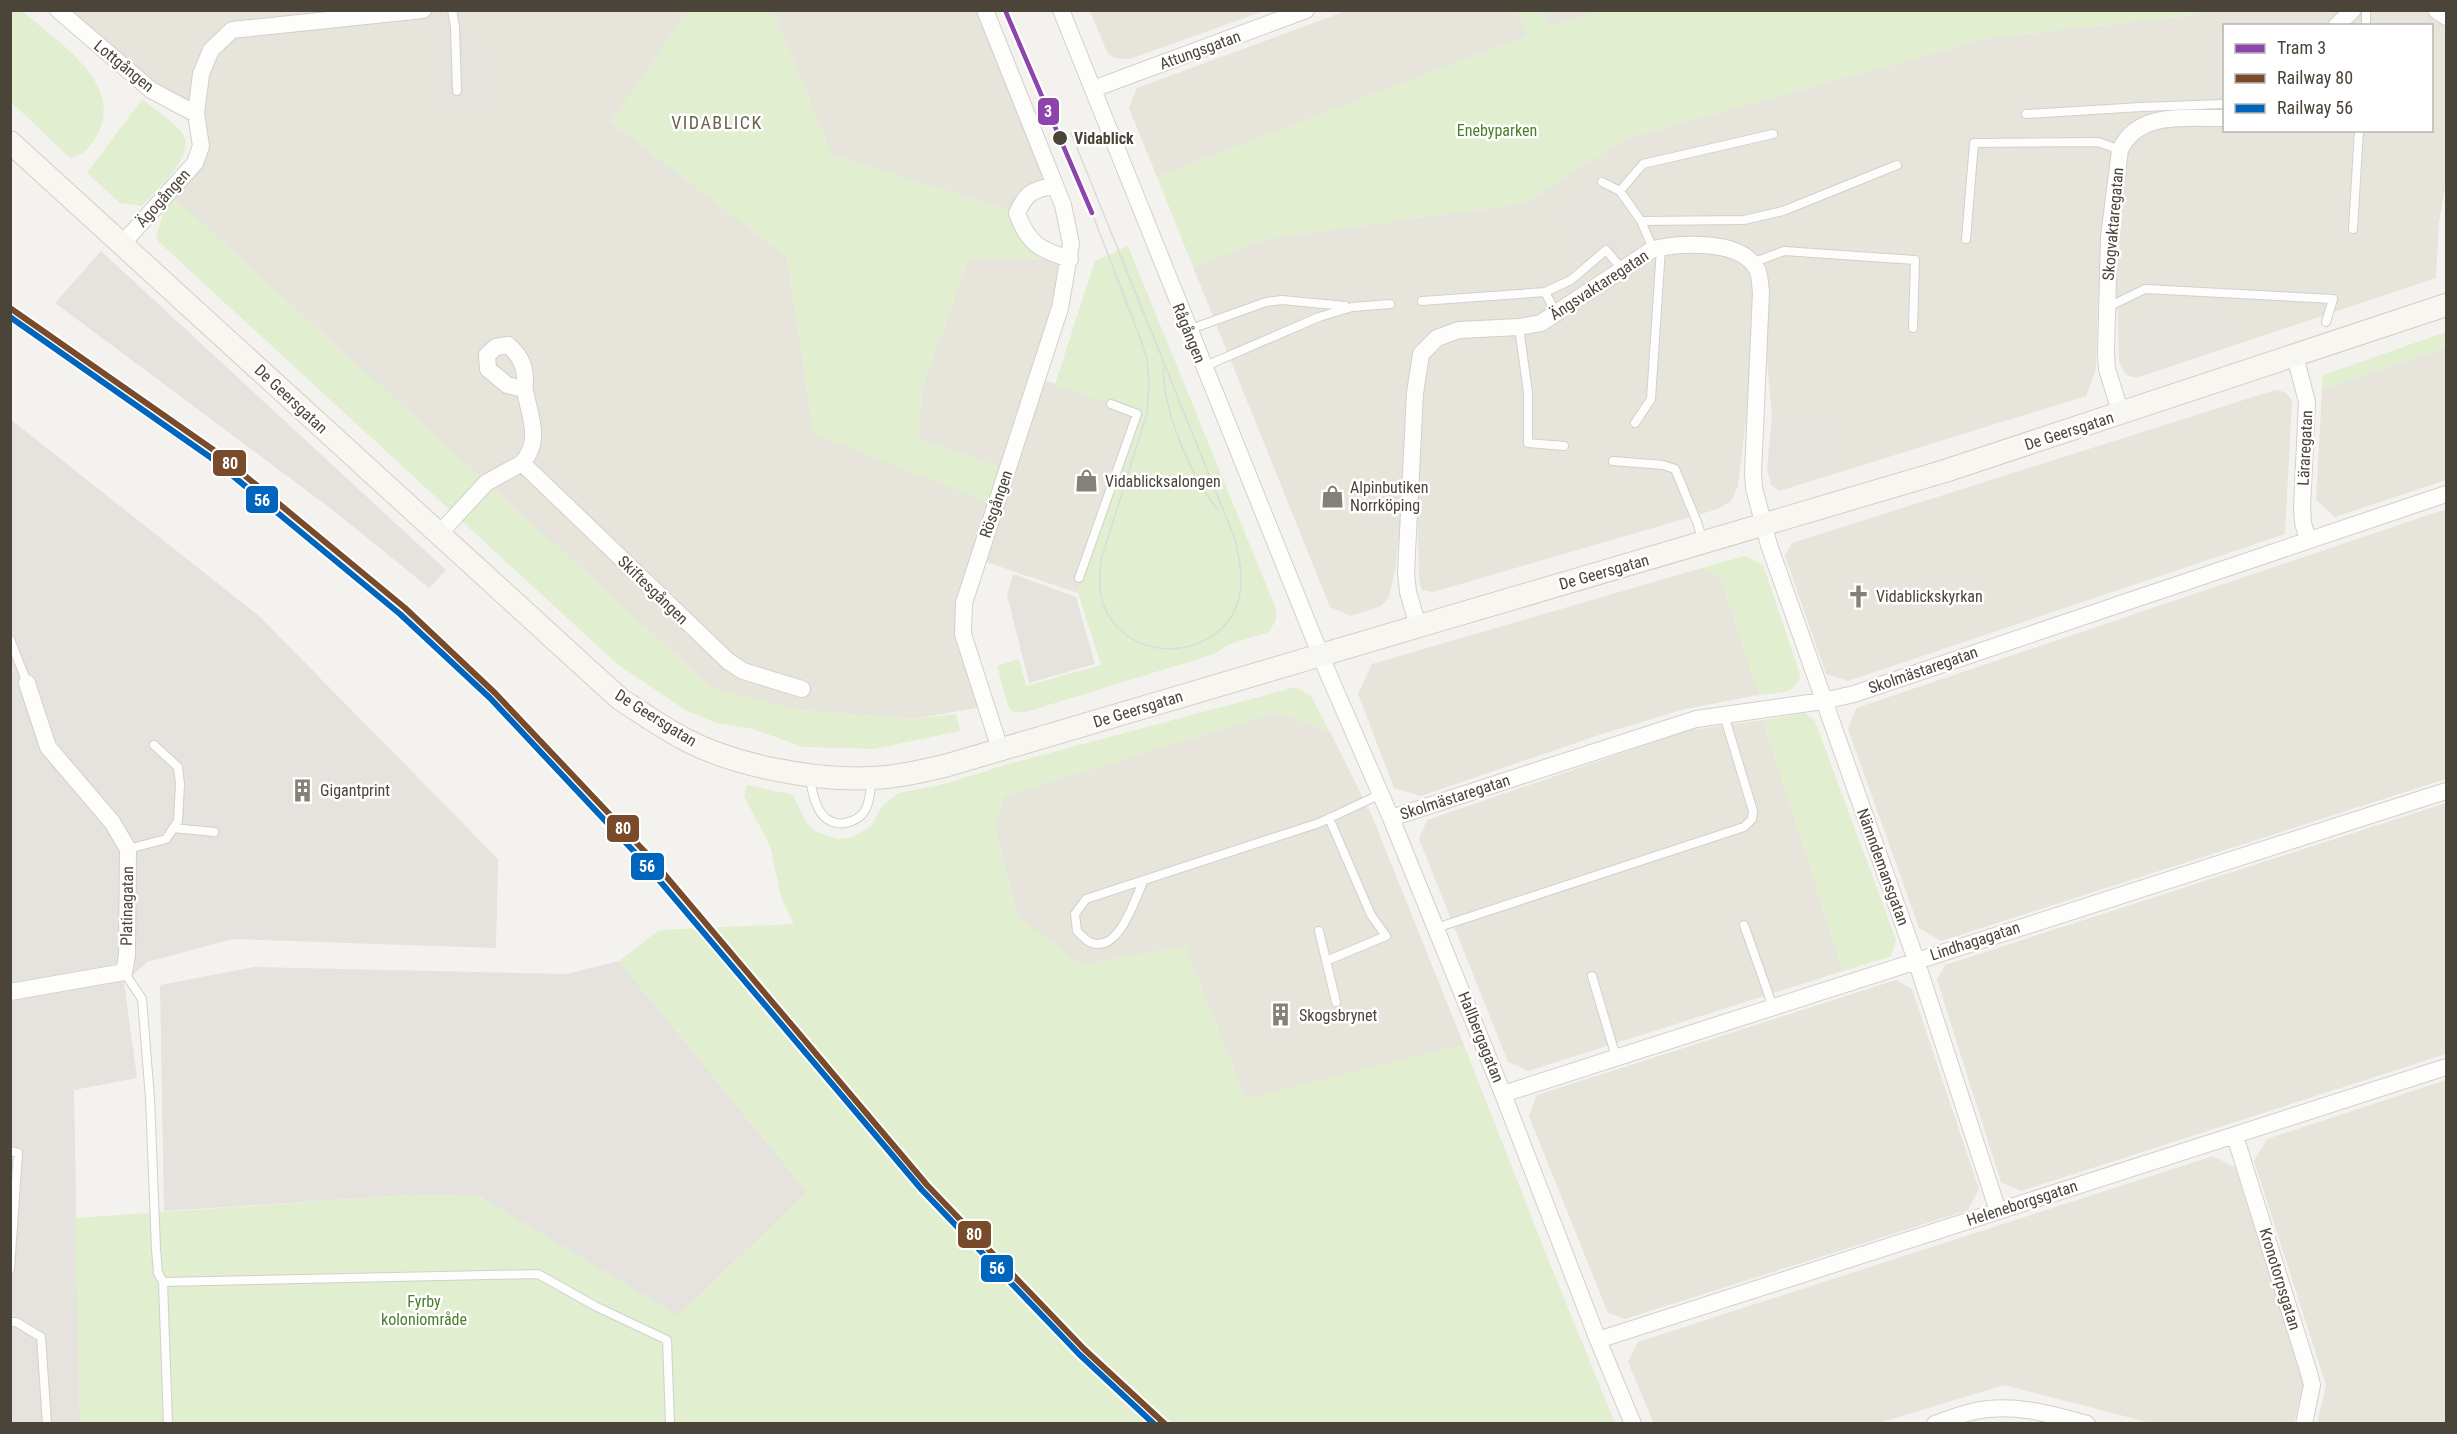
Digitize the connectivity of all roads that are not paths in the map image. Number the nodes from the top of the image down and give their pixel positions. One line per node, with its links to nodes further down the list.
1 (58, 10): 13 (street, Lottgången)
2 (423, 10): 13 (street, Ägogången)
3 (452, 10): 10 (lane)
4 (985, 10): 23 (street, Rösgången)
5 (1061, 10): 9 (street, Rågången)
6 (1306, 10): 9 (street, Attungsgatan)
7 (2353, 10): 8 (street)
8 (2338, 24)
9 (1093, 89): 43 (street, Rågången)
10 (457, 92)
11 (2223, 104): 12 (lane)
12 (2141, 106): 14 (lane); 16 (lane)
13 (196, 114): 28 (street, Ägogången)
14 (2026, 114)
15 (2223, 118): 16 (street, Skogvaktaregatan)
16 (2156, 120): 20 (street, Skogvaktaregatan)
17 (2359, 132): 26 (lane)
18 (1773, 134): 24 (lane)
19 (10, 142): 28 (main road, De Geersgatan)
20 (2120, 150): 27 (lane); 38 (street, Skogvaktaregatan)
21 (1897, 165): 25 (lane)
22 (1602, 182): 24 (lane)
23 (1056, 185): 30 (street, Rösgången); 30 (street)
24 (1620, 191): 25 (lane)
25 (1641, 221): 29 (lane)
26 (2353, 229)
27 (1966, 239)
28 (122, 244): 55 (main road, De Geersgatan)
29 (1657, 248): 31 (street, Ängsvaktaregatan); 32 (street, Ängsvaktaregatan); 49 (lane)
30 (1070, 259): 67 (street, Rösgången)
31 (1752, 263): 42 (lane); 54 (street)
32 (1622, 269): 33 (lane); 39 (street, Ängsvaktaregatan)
33 (1545, 292): 34 (lane); 39 (lane)
34 (1422, 301)
35 (1390, 303): 37 (lane)
36 (2446, 305): 44 (main road, De Geersgatan)
37 (1352, 307): 43 (lane); 45 (lane)
38 (2107, 307): 40 (lane); 48 (street, Skogvaktaregatan)
39 (1557, 314): 41 (street, Ängsvaktaregatan)
40 (2325, 322)
41 (1519, 327): 50 (lane); 59 (street, Ängsvaktaregatan)
42 (1912, 328)
43 (1188, 330): 45 (street, Rågången)
44 (2295, 356): 48 (main road, De Geersgatan); 56 (street, Läraregatan)
45 (1203, 367): 61 (street, Rågången)
46 (524, 390): 52 (street)
47 (1111, 404): 58 (lane)
48 (2121, 414): 54 (main road, De Geersgatan)
49 (1635, 423)
50 (1564, 446)
51 (1613, 461): 57 (lane)
52 (522, 463): 55 (street); 63 (street, Skiftesgången)
53 (2446, 494): 56 (street, Skolmästaregatan)
54 (1764, 525): 57 (main road, De Geersgatan); 64 (street, Nämndemansgatan)
55 (438, 535): 68 (main road, De Geersgatan)
56 (2308, 540): 64 (street, Skolmästaregatan)
57 (1703, 543): 59 (main road, De Geersgatan)
58 (1079, 578)
59 (1418, 626): 61 (main road, De Geersgatan)
60 (10, 639): 62 (lane)
61 (1320, 654): 67 (main road, De Geersgatan); 71 (street, Hallbergagatan)
62 (27, 683): 76 (street, Platinagatan)
63 (802, 689)
64 (1823, 701): 65 (street, Skolmästaregatan); 81 (street, Nämndemansgatan)
65 (1724, 715): 73 (street, Skolmästaregatan); 79 (lane)
66 (154, 745): 74 (lane)
67 (1000, 750): 69 (main road, De Geersgatan)
68 (809, 775): 69 (main road, De Geersgatan); 69 (lane)
69 (872, 778)
70 (2446, 790): 81 (street, Lindhagagatan)
71 (1381, 794): 72 (lane); 73 (street, Hallbergagatan)
72 (1329, 818): 77 (lane); 82 (lane)
73 (1391, 818): 79 (street, Hallbergagatan)
74 (173, 828): 75 (lane); 76 (lane)
75 (214, 832)
76 (128, 849): 83 (street, Platinagatan)
77 (1143, 882): 77 (lane)
78 (1744, 926): 87 (lane)
79 (1436, 928): 90 (street, Hallbergagatan)
80 (1319, 931): 82 (lane)
81 (1916, 960): 87 (street, Lindhagagatan); 93 (street, Nämndemansgatan)
82 (1326, 961): 86 (lane)
83 (124, 972): 85 (street); 95 (lane)
84 (1592, 976): 88 (lane)
85 (10, 992)
86 (1336, 1002)
87 (1773, 1007): 88 (street, Lindhagagatan)
88 (1616, 1057): 90 (street, Lindhagagatan)
89 (2446, 1067): 91 (street, Heleneborgsgatan)
90 (1503, 1094): 97 (street, Hallbergagatan)
91 (2235, 1136): 93 (street, Heleneborgsgatan); 104 (street, Kronotorpsgatan)
92 (10, 1151): 94 (lane)
93 (1998, 1211): 97 (street, Heleneborgsgatan)
94 (10, 1269)
95 (163, 1282): 99 (lane); 100 (lane)
96 (10, 1322): 98 (lane)
97 (1598, 1340): 101 (street, Hallbergagatan)
98 (47, 1424)
99 (168, 1424)
100 (670, 1424)
101 (1633, 1424)
102 (1935, 1424): 103 (street)
103 (2087, 1424)
104 (2304, 1424)

